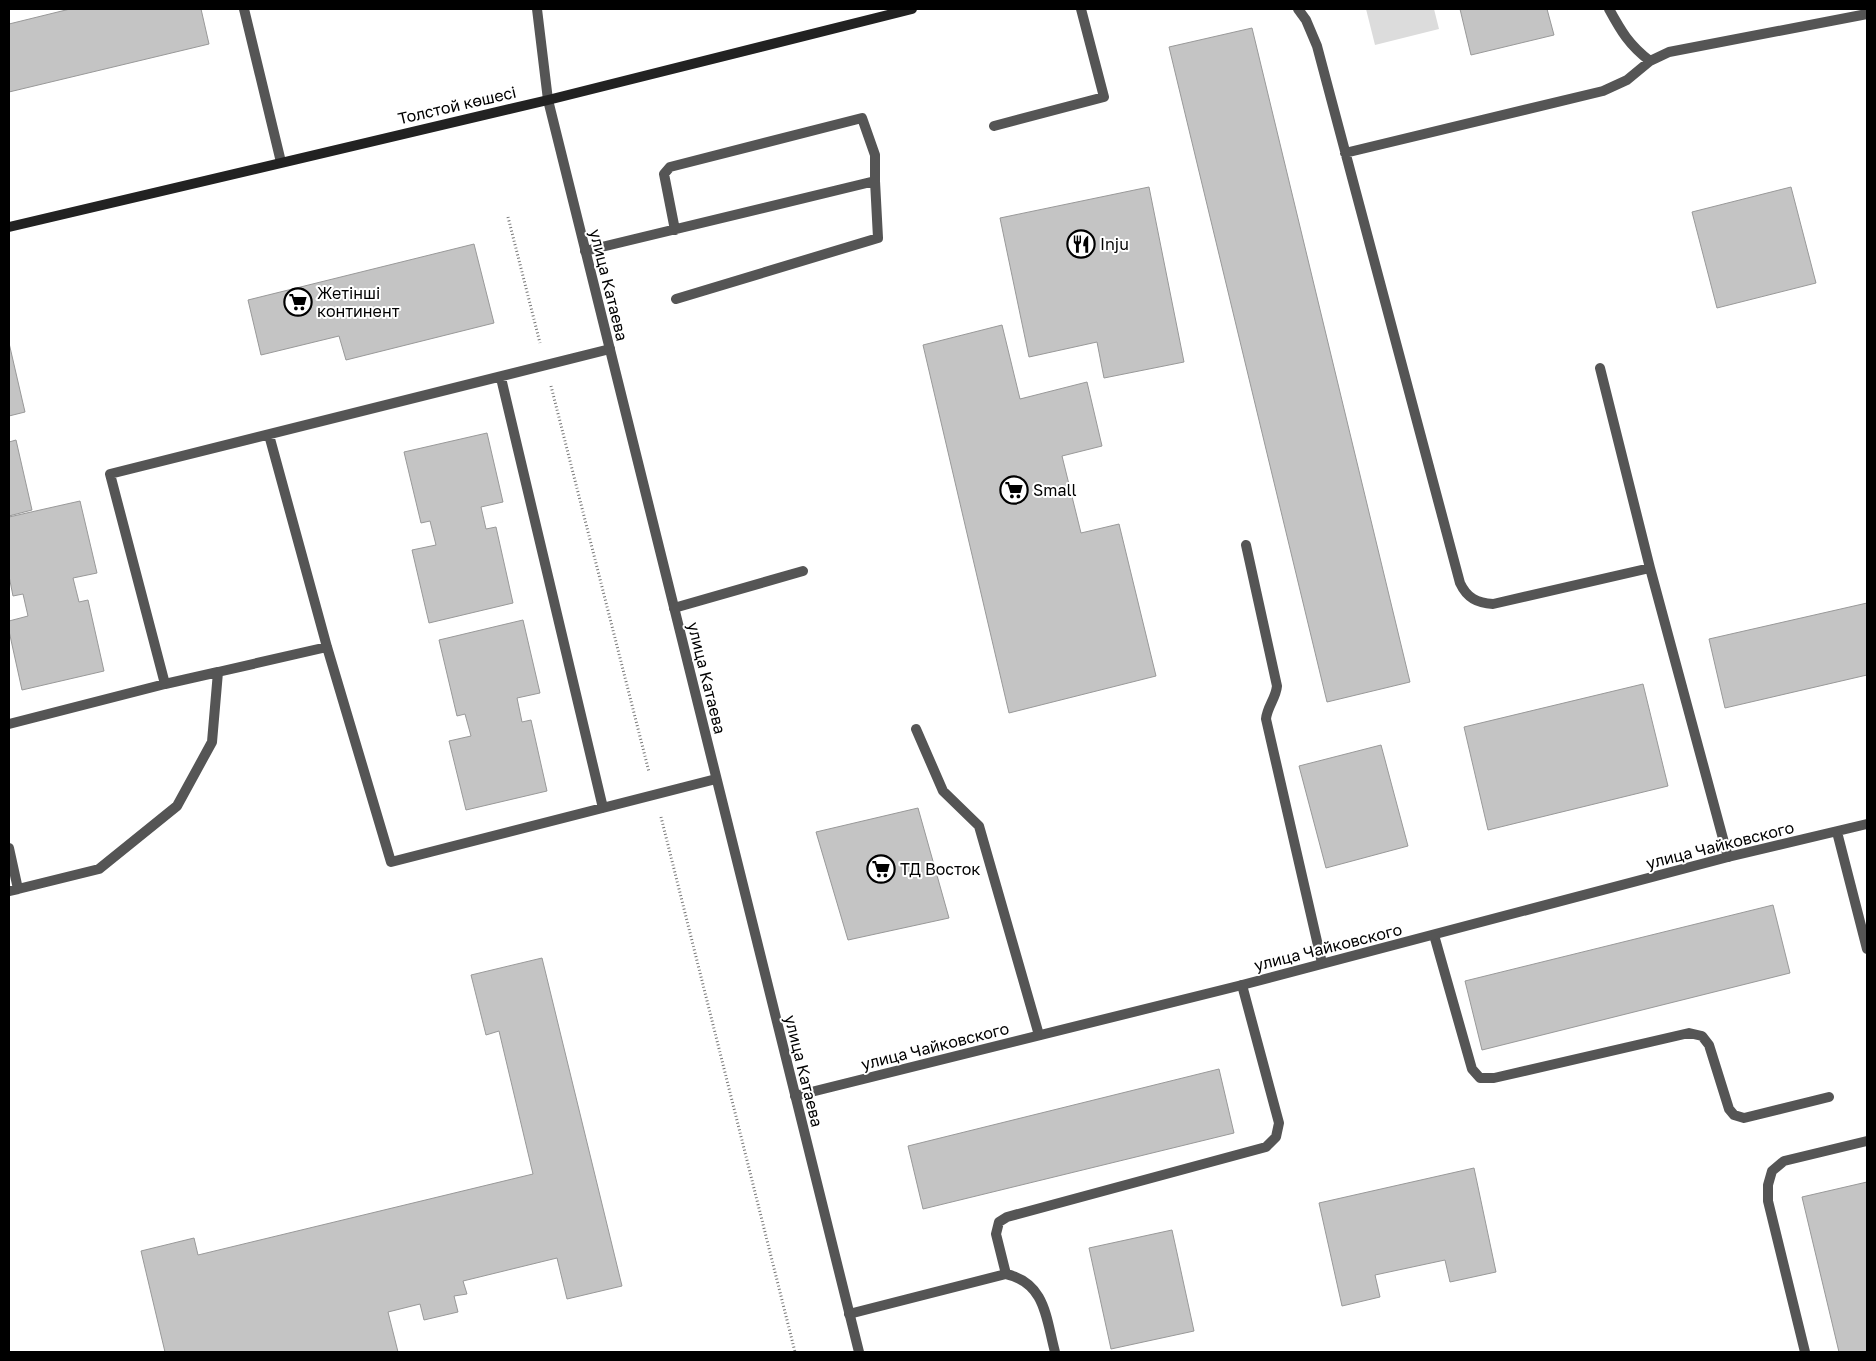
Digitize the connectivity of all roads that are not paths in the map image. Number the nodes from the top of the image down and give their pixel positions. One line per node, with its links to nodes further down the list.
1 (244, 9): 12 (street)
2 (537, 9): 9 (street, улица Катаева)
3 (912, 9): 9 (main road, Толстой көшесі)
4 (1081, 9): 10 (street)
5 (1298, 9): 11 (street)
6 (1609, 9): 8 (street)
7 (1867, 14): 8 (street)
8 (1650, 61): 11 (street)
9 (548, 100): 12 (main road, Толстой көшесі); 16 (street, улица Катаева)
10 (994, 126)
11 (1345, 153): 23 (street)
12 (281, 162): 14 (main road, Толстой көшесі)
13 (875, 181): 15 (street); 15 (street); 17 (street)
14 (9, 228)
15 (675, 230): 16 (street)
16 (586, 251): 18 (street, улица Катаева)
17 (676, 299)
18 (610, 349): 20 (street); 25 (street, улица Катаева)
19 (1600, 368): 23 (street)
20 (501, 378): 21 (street); 32 (street)
21 (269, 435): 26 (street); 28 (street)
22 (1246, 545): 40 (street)
23 (1650, 568): 36 (street)
24 (803, 570): 25 (street)
25 (674, 608): 31 (street, улица Катаева)
26 (327, 647): 27 (street); 32 (street)
27 (218, 672): 28 (street); 37 (street)
28 (164, 684): 29 (street)
29 (9, 724)
30 (916, 729): 42 (street)
31 (716, 779): 32 (street); 43 (street, улица Катаева)
32 (603, 808)
33 (1867, 824): 34 (street, улица Чайковского)
34 (1837, 832): 36 (street, улица Чайковского); 39 (street)
35 (9, 848): 37 (street)
36 (1728, 857): 38 (street, улица Чайковского)
37 (14, 890)
38 (1434, 935): 40 (street, улица Чайковского); 44 (street)
39 (1867, 949)
40 (1322, 963): 41 (street, улица Чайковского)
41 (1242, 985): 42 (street, улица Чайковского); 46 (street)
42 (1039, 1035): 43 (street, улица Чайковского)
43 (795, 1096): 47 (street, улица Катаева)
44 (1829, 1097)
45 (1867, 1141): 50 (street)
46 (1006, 1274): 47 (street); 49 (street)
47 (849, 1314): 48 (street, улица Катаева)
48 (859, 1352)
49 (1055, 1352)
50 (1805, 1352)

